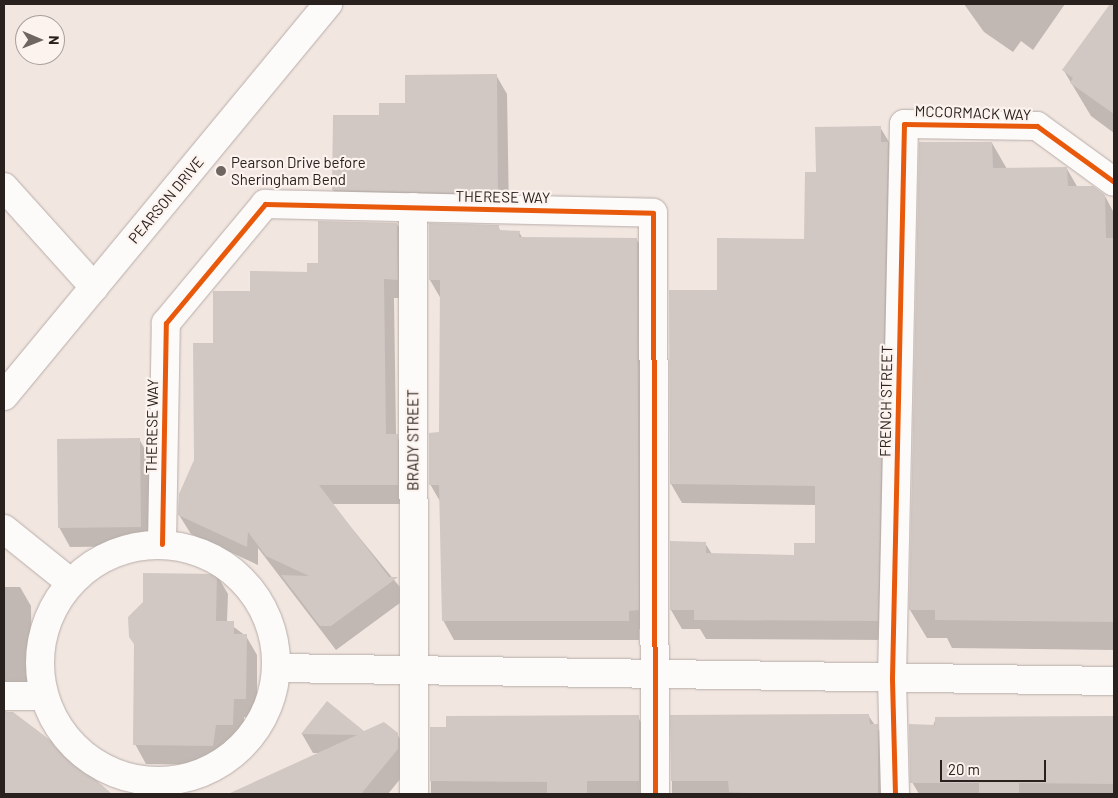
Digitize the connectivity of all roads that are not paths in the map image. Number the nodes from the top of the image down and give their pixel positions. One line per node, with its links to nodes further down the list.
1 (328, 4): 6 (street, PEARSON DRIVE)
2 (904, 124): 3 (street, MCCORMACK WAY); 14 (street, FRENCH STREET)
3 (1114, 182)
4 (4, 187): 6 (street)
5 (413, 207): 9 (street, THERESE WAY); 12 (street, BRADY STREET); 13 (street, THERESE WAY)
6 (94, 287): 7 (street, PEARSON DRIVE)
7 (4, 396)
8 (4, 529): 10 (street)
9 (162, 544): 10 (street); 11 (street)
10 (70, 582): 17 (street)
11 (277, 668): 12 (street); 18 (street)
12 (413, 673): 13 (street); 19 (street, BRADY STREET)
13 (657, 676): 14 (street); 20 (street)
14 (892, 678): 15 (street); 21 (street)
15 (1114, 681)
16 (4, 696): 17 (street)
17 (43, 696): 18 (street)
18 (167, 788)
19 (414, 794)
20 (655, 794)
21 (894, 794)

